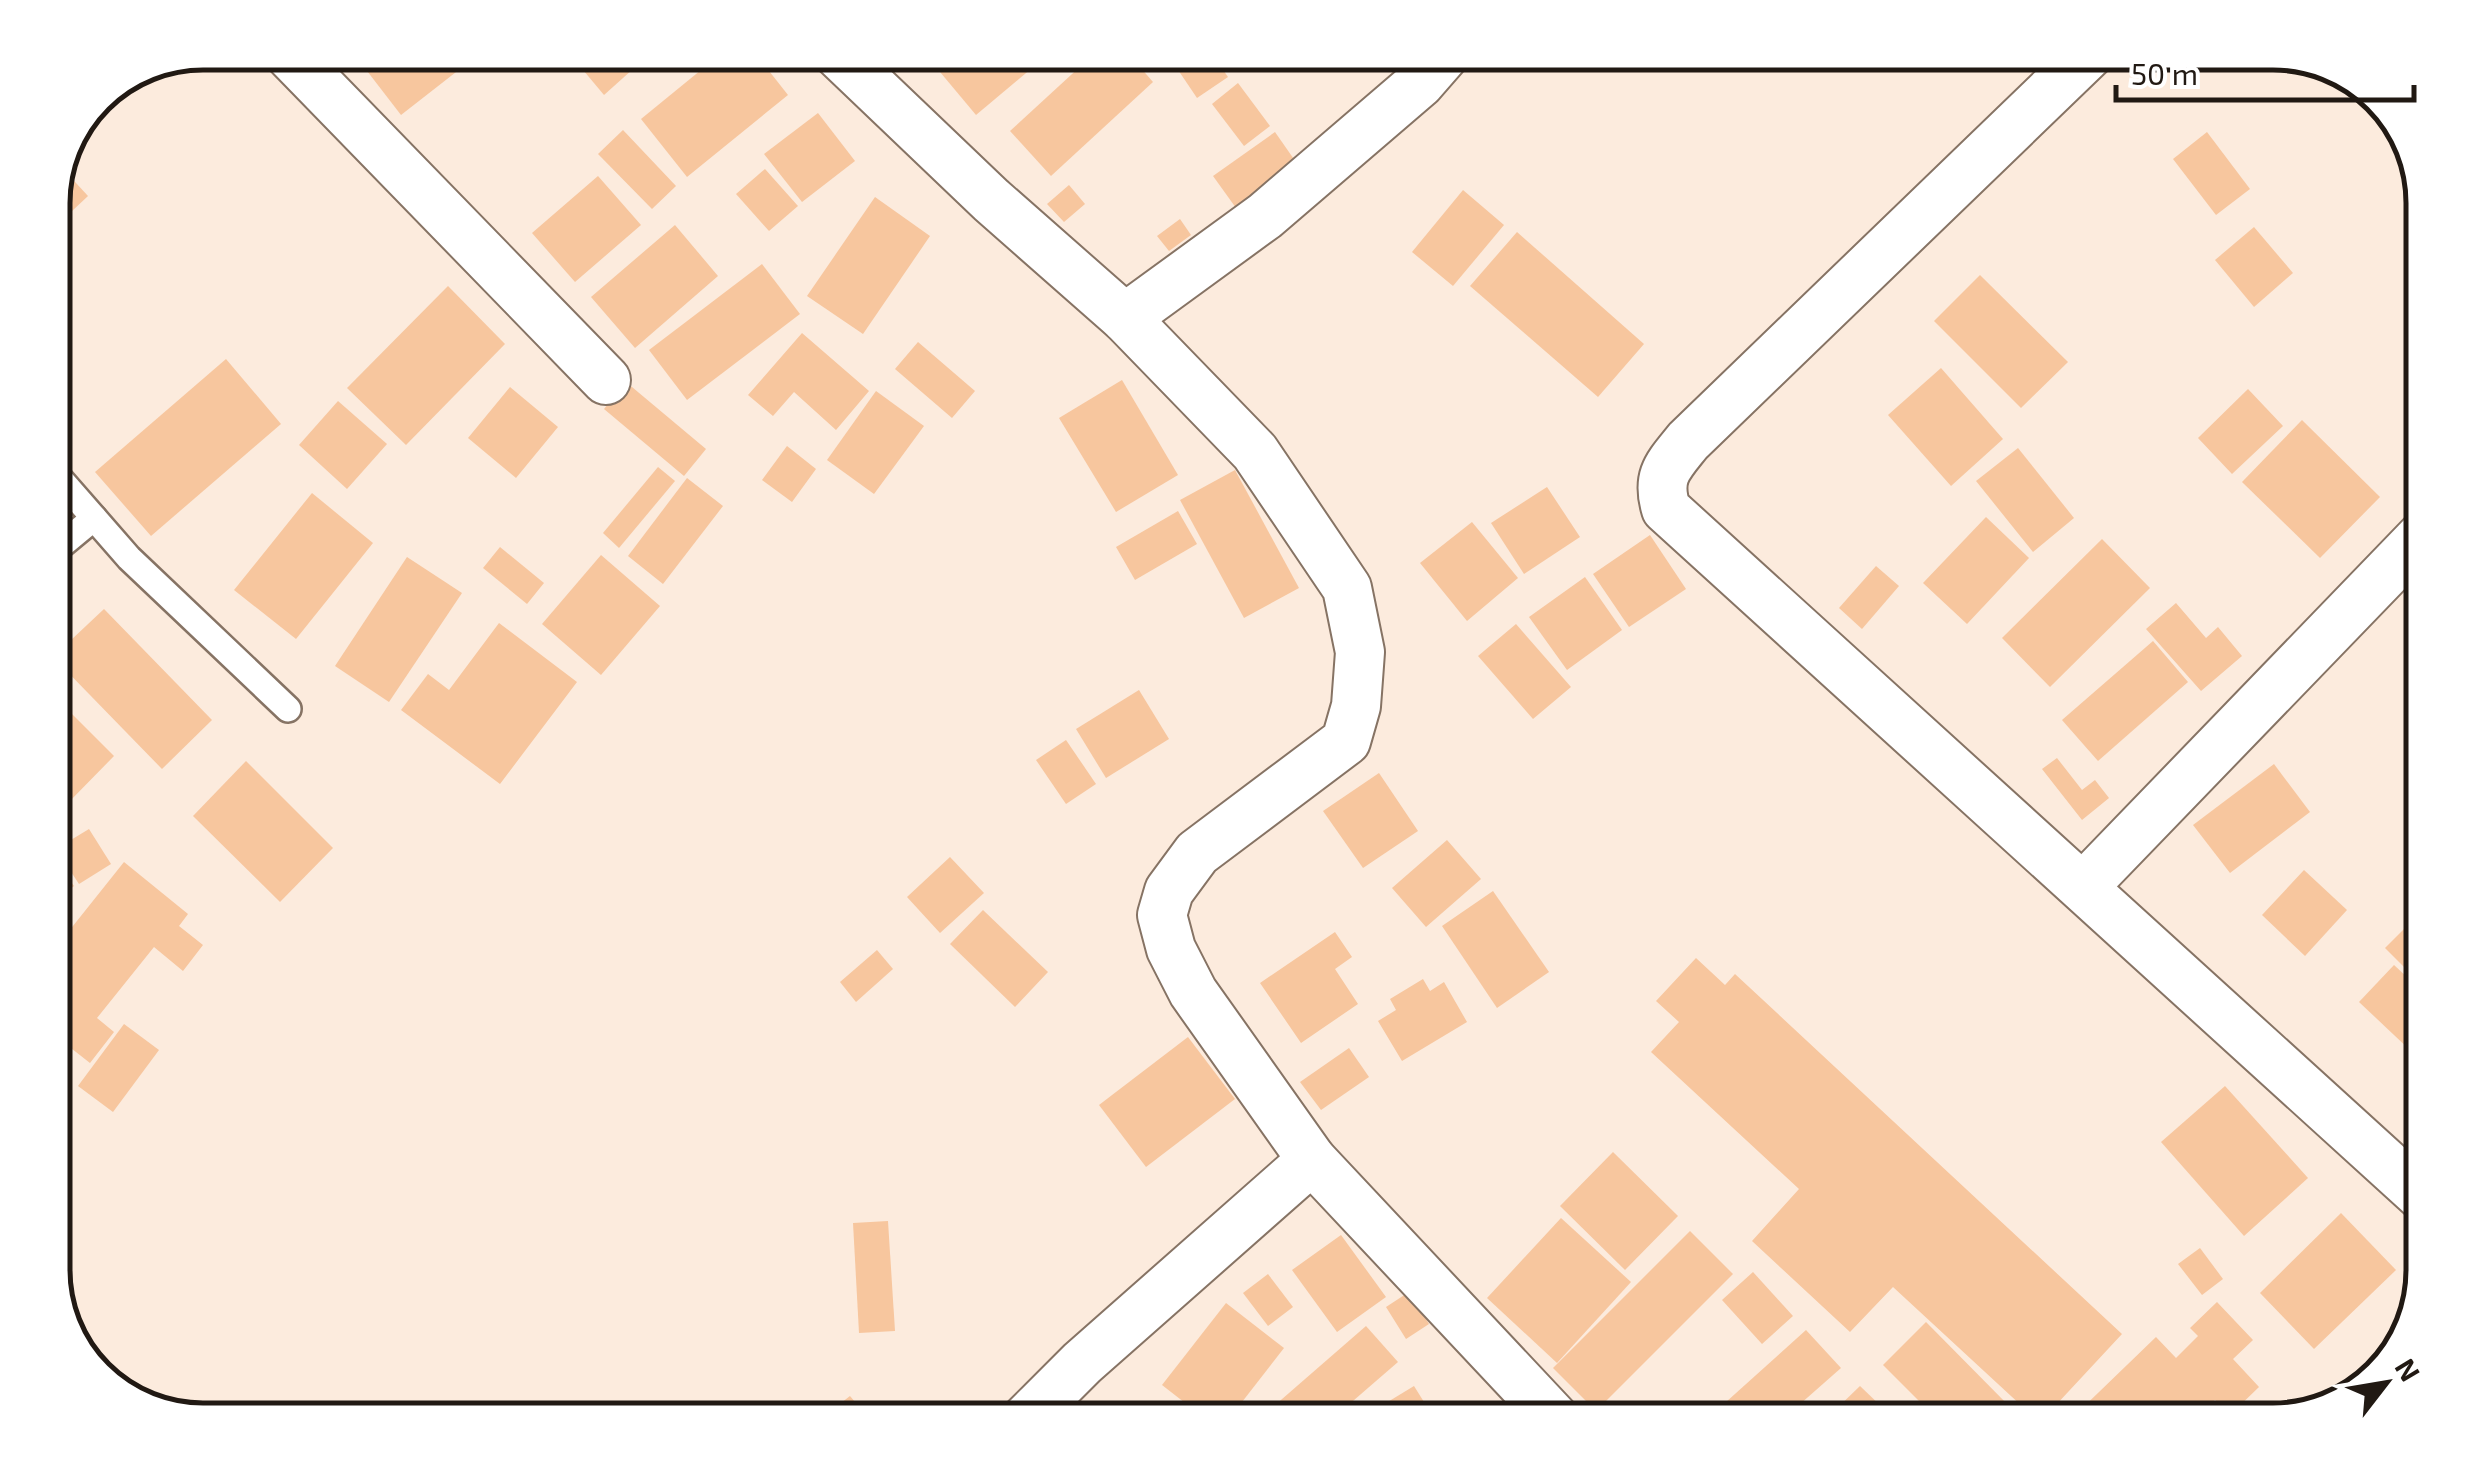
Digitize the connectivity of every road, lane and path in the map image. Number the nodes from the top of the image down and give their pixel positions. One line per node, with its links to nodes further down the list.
1 (304, 70): 6 (street)
2 (855, 70): 5 (street)
3 (1432, 70): 5 (street)
4 (2071, 70): 12 (street)
5 (1125, 318): 13 (street)
6 (606, 380)
7 (70, 490): 8 (lane)
8 (94, 518): 9 (lane); 11 (lane)
9 (70, 538)
10 (2406, 554): 12 (street)
11 (288, 708)
12 (2083, 887): 14 (street)
13 (1312, 1160): 15 (street); 16 (street)
14 (2406, 1181)
15 (1042, 1403)
16 (1540, 1403)

